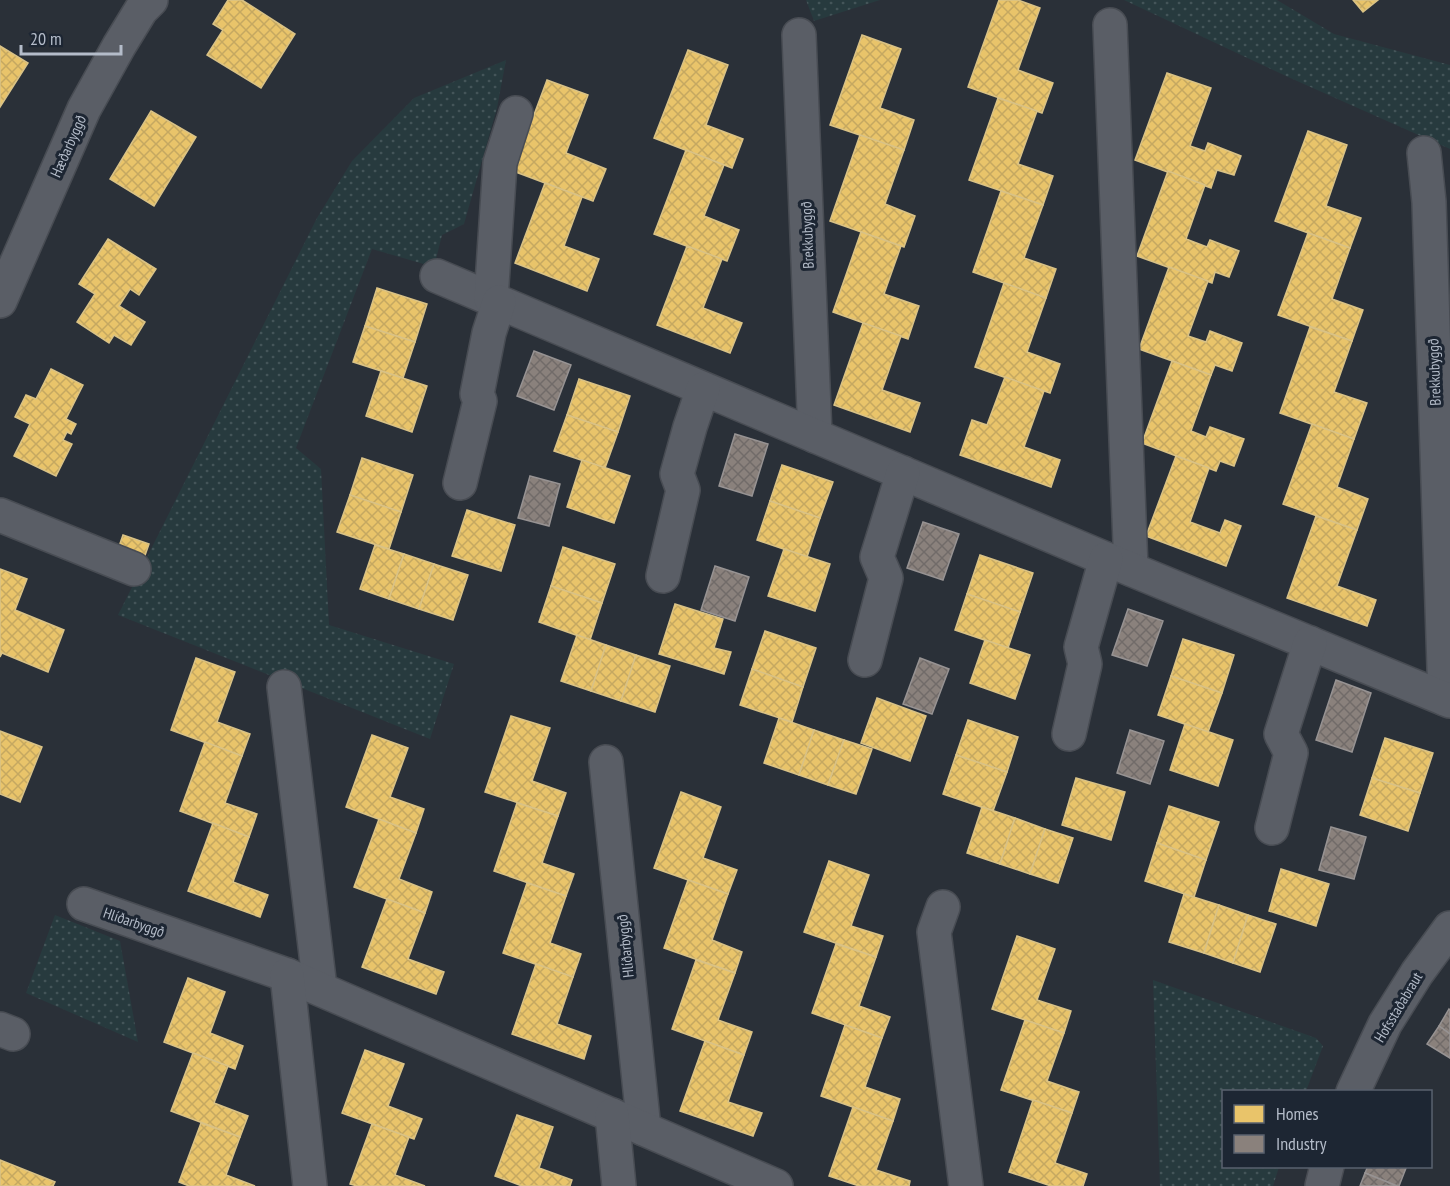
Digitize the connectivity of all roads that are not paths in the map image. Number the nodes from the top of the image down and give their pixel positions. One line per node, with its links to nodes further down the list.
1 (151, 0): 7 (street, Hæðarbyggð)
2 (1110, 25): 14 (street)
3 (799, 35): 10 (street, Brekkubyggð)
4 (516, 113): 8 (street)
5 (1424, 153): 20 (street, Brekkubyggð)
6 (437, 276): 8 (street, Brekkubyggð)
7 (0, 301)
8 (495, 301): 9 (street, Brekkubyggð); 12 (street)
9 (703, 389): 10 (street, Brekkubyggð); 16 (street)
10 (815, 436): 11 (street, Brekkubyggð)
11 (903, 473): 14 (street, Brekkubyggð); 18 (street)
12 (460, 483)
13 (0, 515): 15 (street)
14 (1119, 564): 17 (street, Brekkubyggð); 21 (street)
15 (134, 569)
16 (663, 576)
17 (1310, 643): 20 (street, Brekkubyggð); 23 (street)
18 (866, 660)
19 (284, 687): 28 (street)
20 (1448, 700)
21 (1069, 734)
22 (606, 762): 31 (street, Hlíðarbyggð)
23 (1272, 828)
24 (84, 904): 27 (street, Hlíðarbyggð)
25 (943, 907): 36 (street)
26 (1450, 928): 29 (street, Hofsstaðabraut)
27 (287, 975): 28 (street, Hlíðarbyggð); 33 (street)
28 (320, 988): 30 (street, Hlíðarbyggð)
29 (1354, 1090)
30 (612, 1115): 31 (street, Hlíðarbyggð); 34 (street)
31 (644, 1129): 35 (street, Hlíðarbyggð)
32 (1327, 1168): 37 (street)
33 (310, 1186)
34 (619, 1186)
35 (776, 1186)
36 (966, 1186)
37 (1322, 1186)

